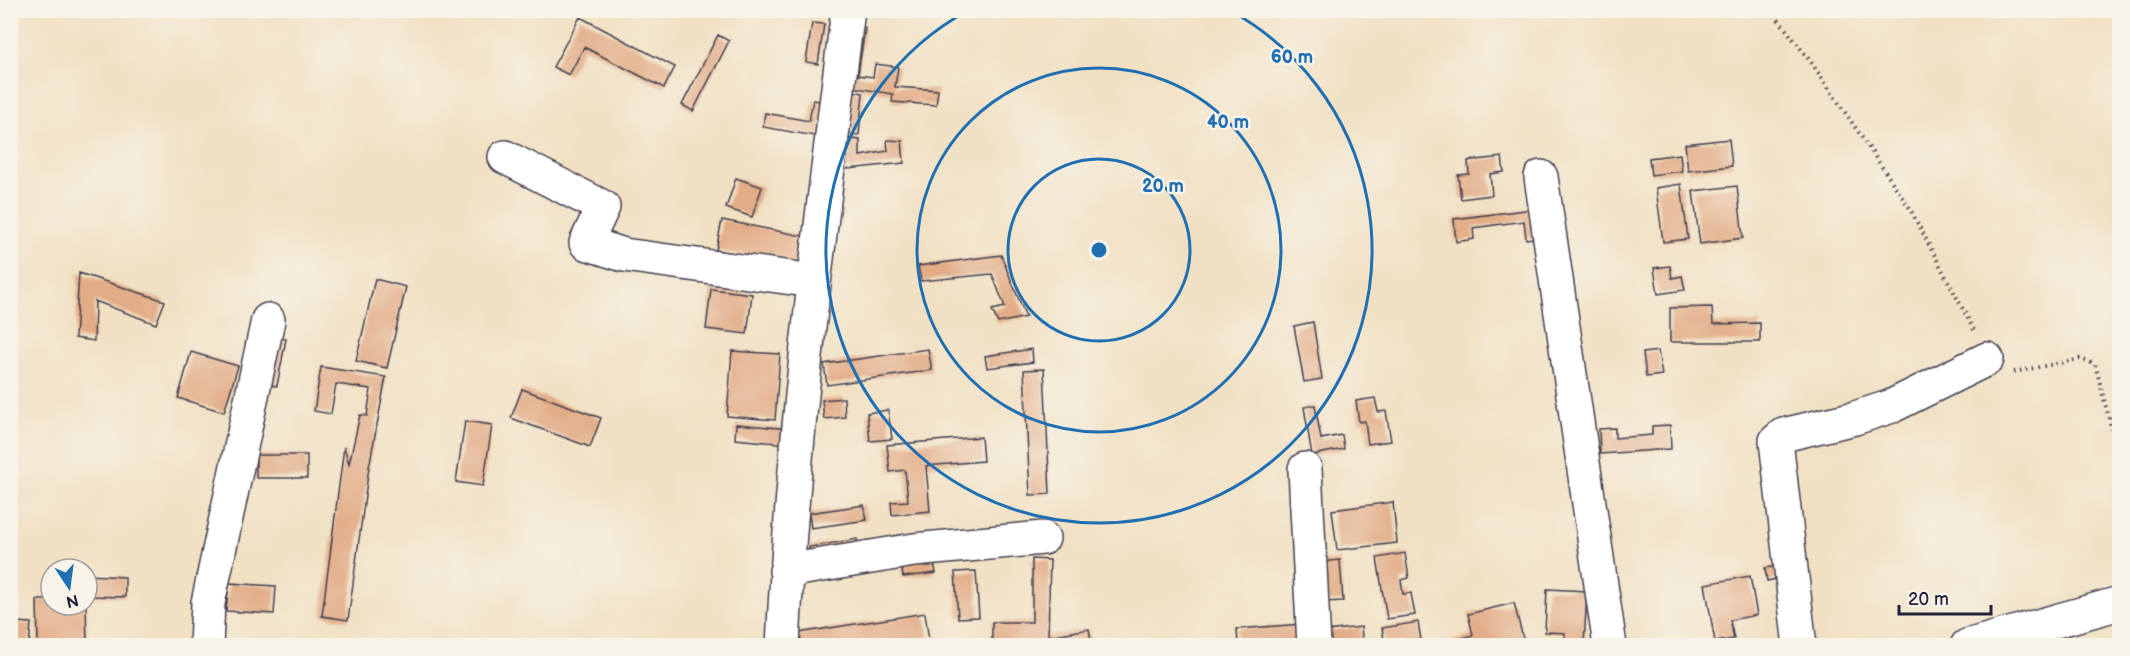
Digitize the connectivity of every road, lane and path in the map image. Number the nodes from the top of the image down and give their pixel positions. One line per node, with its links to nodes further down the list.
1 (848, 10): 5 (street)
2 (1770, 10): 7 (path)
3 (505, 157): 5 (street)
4 (1541, 177): 16 (street)
5 (814, 281): 11 (street)
6 (268, 320): 13 (street)
7 (1987, 359): 8 (path); 17 (street)
8 (2120, 462)
9 (1305, 469): 15 (street)
10 (1043, 538): 11 (street)
11 (786, 571): 14 (street)
12 (2120, 603): 18 (street)
13 (206, 645)
14 (783, 645)
15 (1314, 645)
16 (1610, 645)
17 (1800, 645)
18 (1967, 645)

